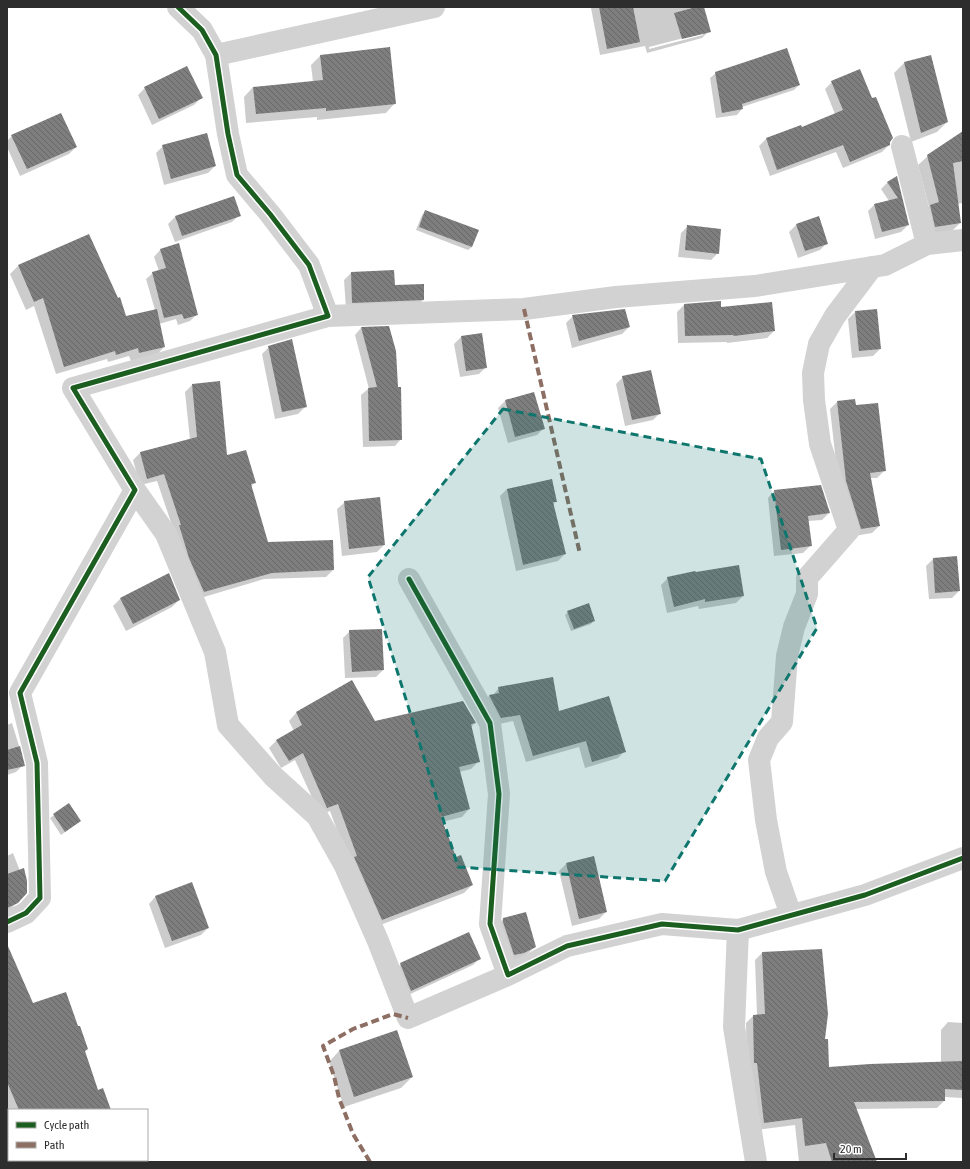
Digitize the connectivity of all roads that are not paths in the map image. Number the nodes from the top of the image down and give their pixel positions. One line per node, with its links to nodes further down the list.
1 (178, 7): 3 (street)
2 (434, 7): 3 (street)
3 (216, 55): 8 (street)
4 (902, 146): 6 (street)
5 (963, 240): 6 (street)
6 (927, 244): 7 (street)
7 (872, 267): 8 (street); 12 (street)
8 (328, 316): 9 (street)
9 (135, 490): 13 (street); 15 (street)
10 (408, 579): 15 (street)
11 (963, 858): 12 (street)
12 (791, 915): 14 (street)
13 (7, 922)
14 (738, 930): 15 (street); 16 (street)
15 (508, 975)
16 (756, 1162)

